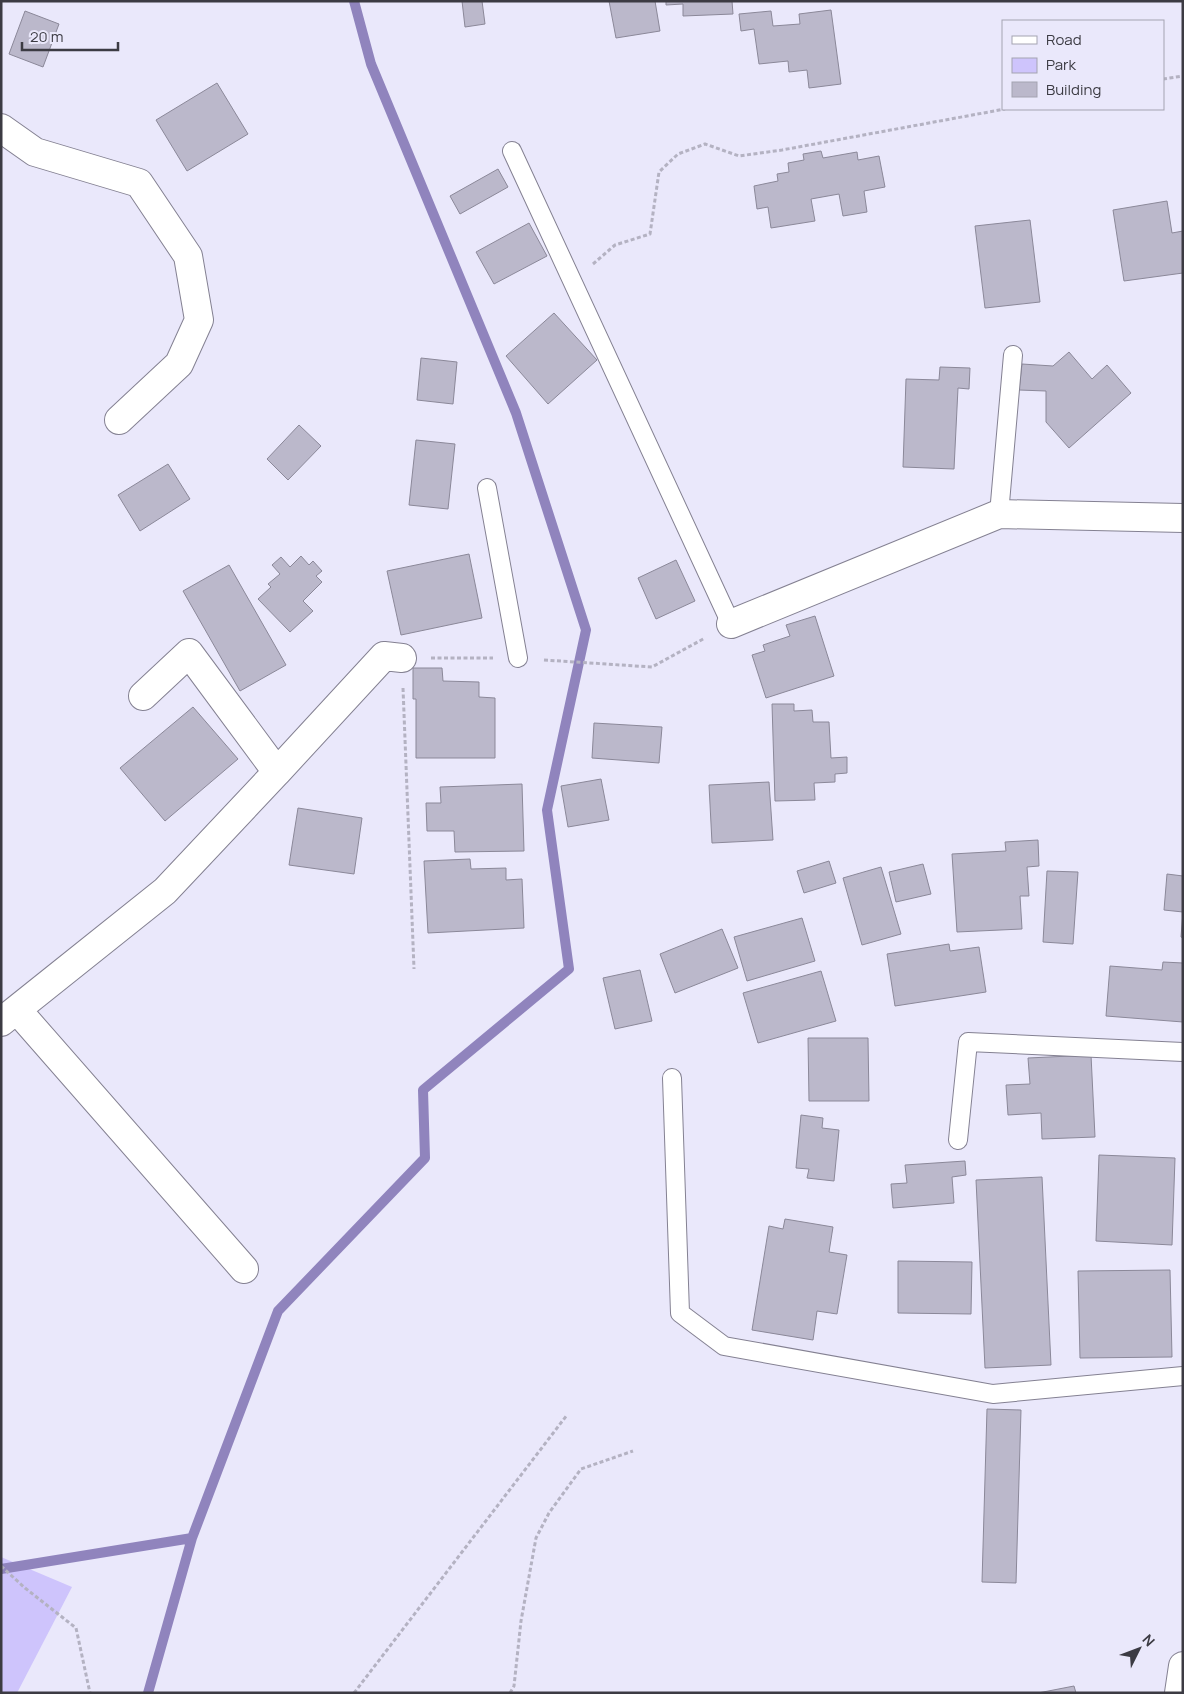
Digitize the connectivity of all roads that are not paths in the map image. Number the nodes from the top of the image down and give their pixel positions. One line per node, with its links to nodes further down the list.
1 (1, 128): 4 (street)
2 (512, 151): 8 (lane)
3 (1013, 354): 6 (lane)
4 (119, 420)
5 (487, 488): 10 (lane)
6 (999, 514): 7 (street); 8 (street)
7 (1183, 518)
8 (731, 624)
9 (402, 658): 12 (street)
10 (518, 658)
11 (143, 696): 12 (street)
12 (277, 772): 13 (street)
13 (10, 1016): 17 (street)
14 (1183, 1052): 16 (lane)
15 (672, 1078): 18 (lane)
16 (958, 1140)
17 (244, 1269)
18 (1183, 1376)
19 (1183, 1666): 20 (street)
20 (1179, 1693)

